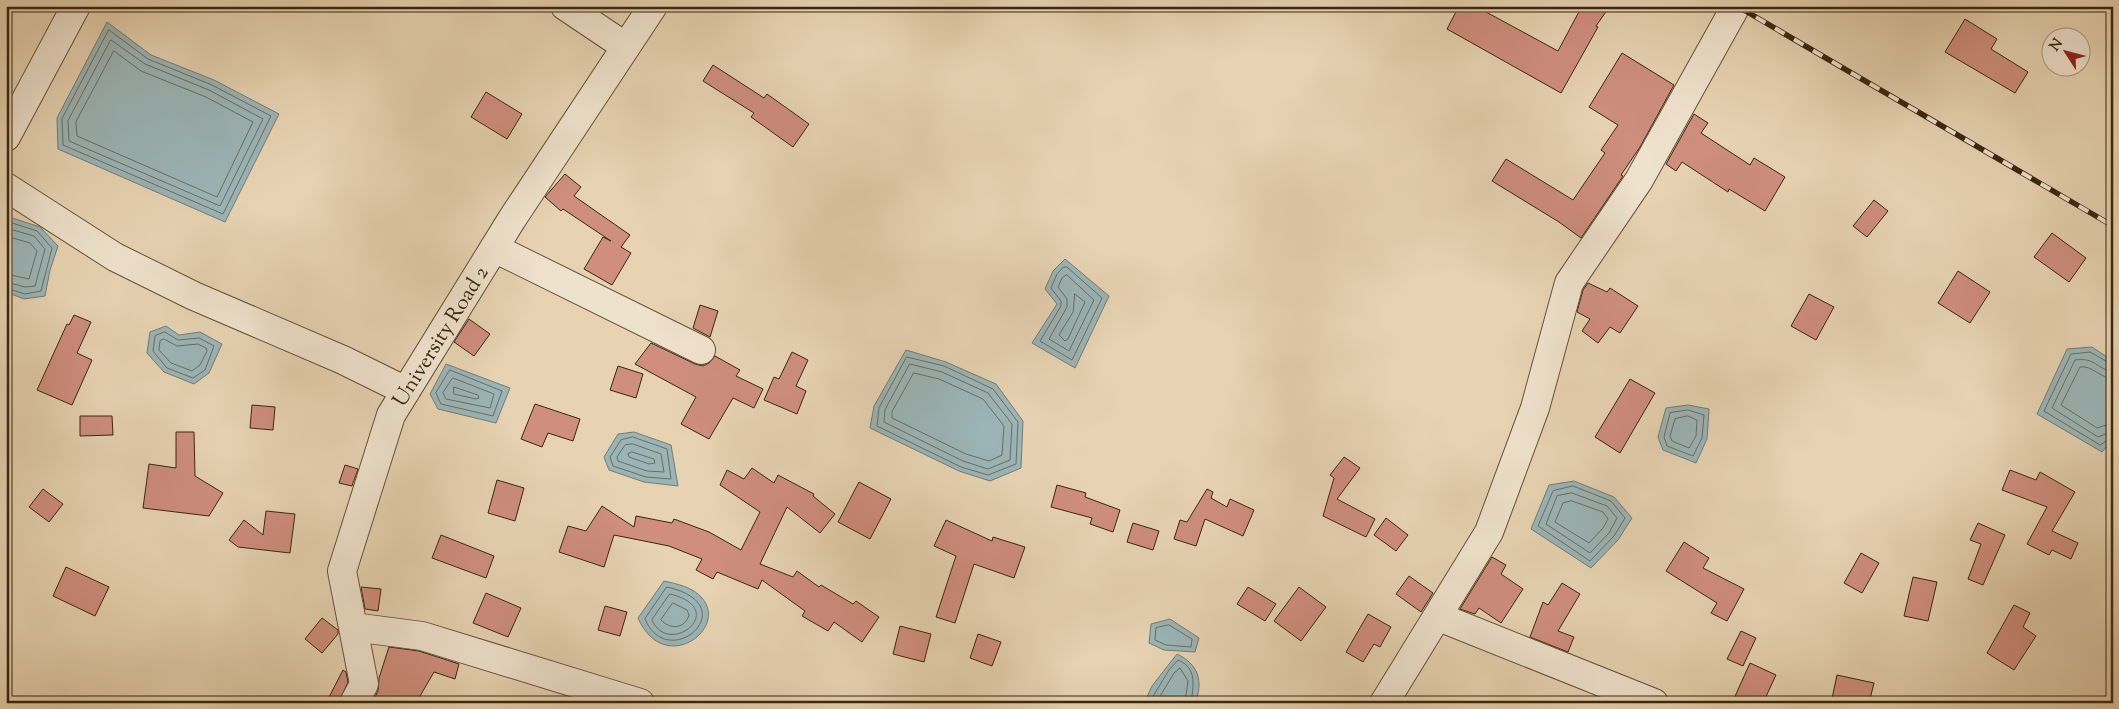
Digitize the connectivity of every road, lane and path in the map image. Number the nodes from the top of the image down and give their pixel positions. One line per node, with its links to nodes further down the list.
1 (76, 6): 6 (street)
2 (565, 6): 5 (street)
3 (653, 6): 5 (street, University Road 2)
4 (1736, 6): 11 (street)
5 (626, 47): 8 (street, University Road 2)
6 (6, 137)
7 (6, 187): 10 (street)
8 (494, 248): 9 (street); 10 (street, University Road 2)
9 (701, 350)
10 (406, 391): 12 (street, University Road 2)
11 (1439, 617): 15 (street); 16 (street)
12 (353, 627): 13 (street, University Road 2); 14 (street)
13 (354, 703)
14 (640, 703)
15 (1384, 703)
16 (1654, 703)

